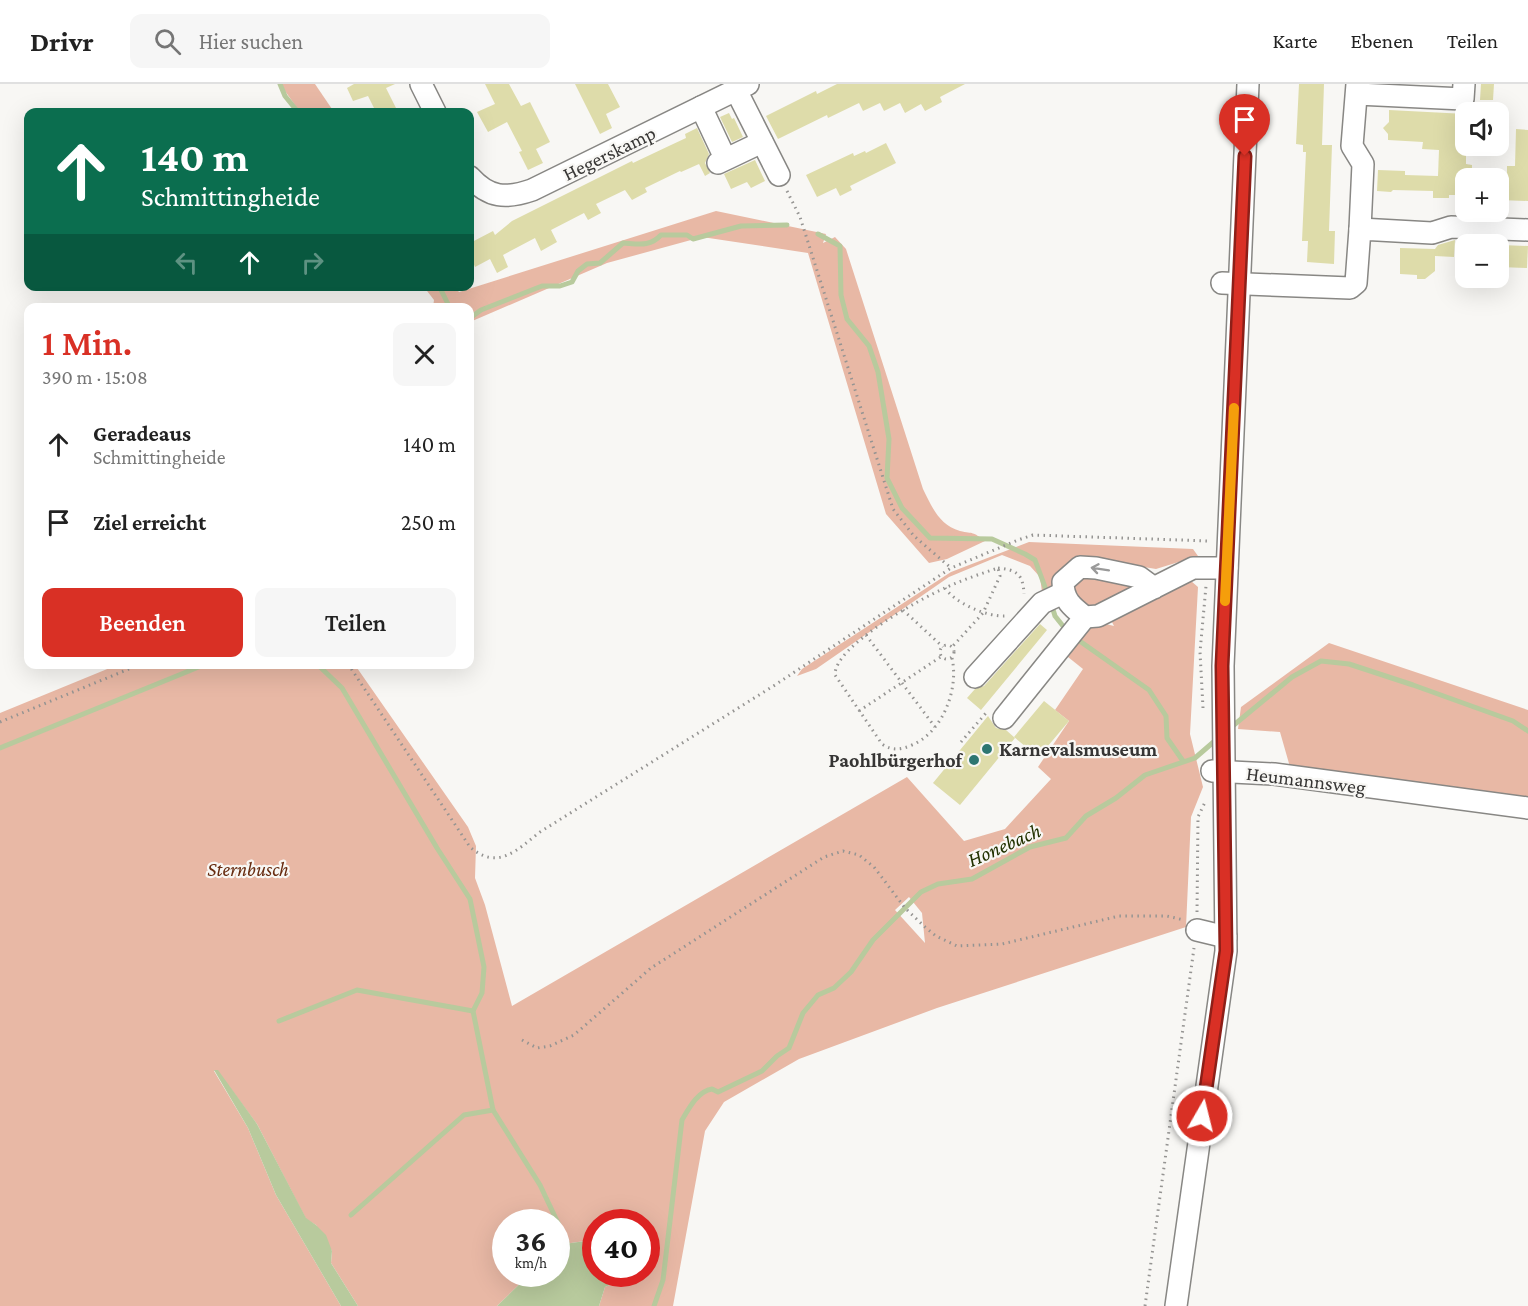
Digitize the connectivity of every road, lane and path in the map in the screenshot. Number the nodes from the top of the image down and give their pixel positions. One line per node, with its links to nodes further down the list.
1 (421, 84): 7 (street)
2 (1248, 84): 13 (street)
3 (742, 87): 6 (street, Hegerskamp); 8 (street)
4 (1357, 89): 5 (street); 11 (street)
5 (1457, 91)
6 (701, 107): 8 (street); 10 (street, Hegerskamp)
7 (433, 108)
8 (762, 142): 9 (street)
9 (779, 175): 15 (path)
10 (474, 181)
11 (1360, 229): 12 (street); 13 (street)
12 (1528, 230)
13 (1230, 283): 17 (street)
14 (1209, 541): 15 (path)
15 (951, 568): 31 (path)
16 (998, 568): 18 (path); 20 (path); 23 (path)
17 (1217, 568): 19 (street); 34 (path); 40 (street)
18 (945, 588): 21 (path); 23 (path)
19 (1154, 588): 20 (street, one-way to 20); 24 (street)
20 (1047, 596): 24 (street); 32 (street)
21 (903, 610): 25 (path); 26 (path)
22 (1014, 612): 23 (path)
23 (983, 613): 27 (path)
24 (1082, 621): 36 (street)
25 (866, 635): 33 (path); 35 (path)
26 (943, 647): 27 (path); 28 (path)
27 (952, 647): 29 (path)
28 (942, 656): 29 (path); 33 (path)
29 (951, 658): 38 (path)
30 (129, 669): 37 (path)
31 (351, 669)
32 (975, 677)
33 (902, 682): 35 (path); 38 (path)
34 (1203, 710)
35 (859, 711): 38 (path)
36 (1005, 718): 39 (path)
37 (0, 722)
38 (935, 726)
39 (961, 742)
40 (1220, 765): 41 (street, Heumannsweg); 42 (path); 43 (street, Heumannsweg)
41 (1528, 808)
42 (1197, 930): 43 (street); 44 (path); 45 (path)
43 (1226, 938): 46 (street, Heumannsweg)
44 (522, 1040)
45 (1144, 1306)
46 (1176, 1306)

